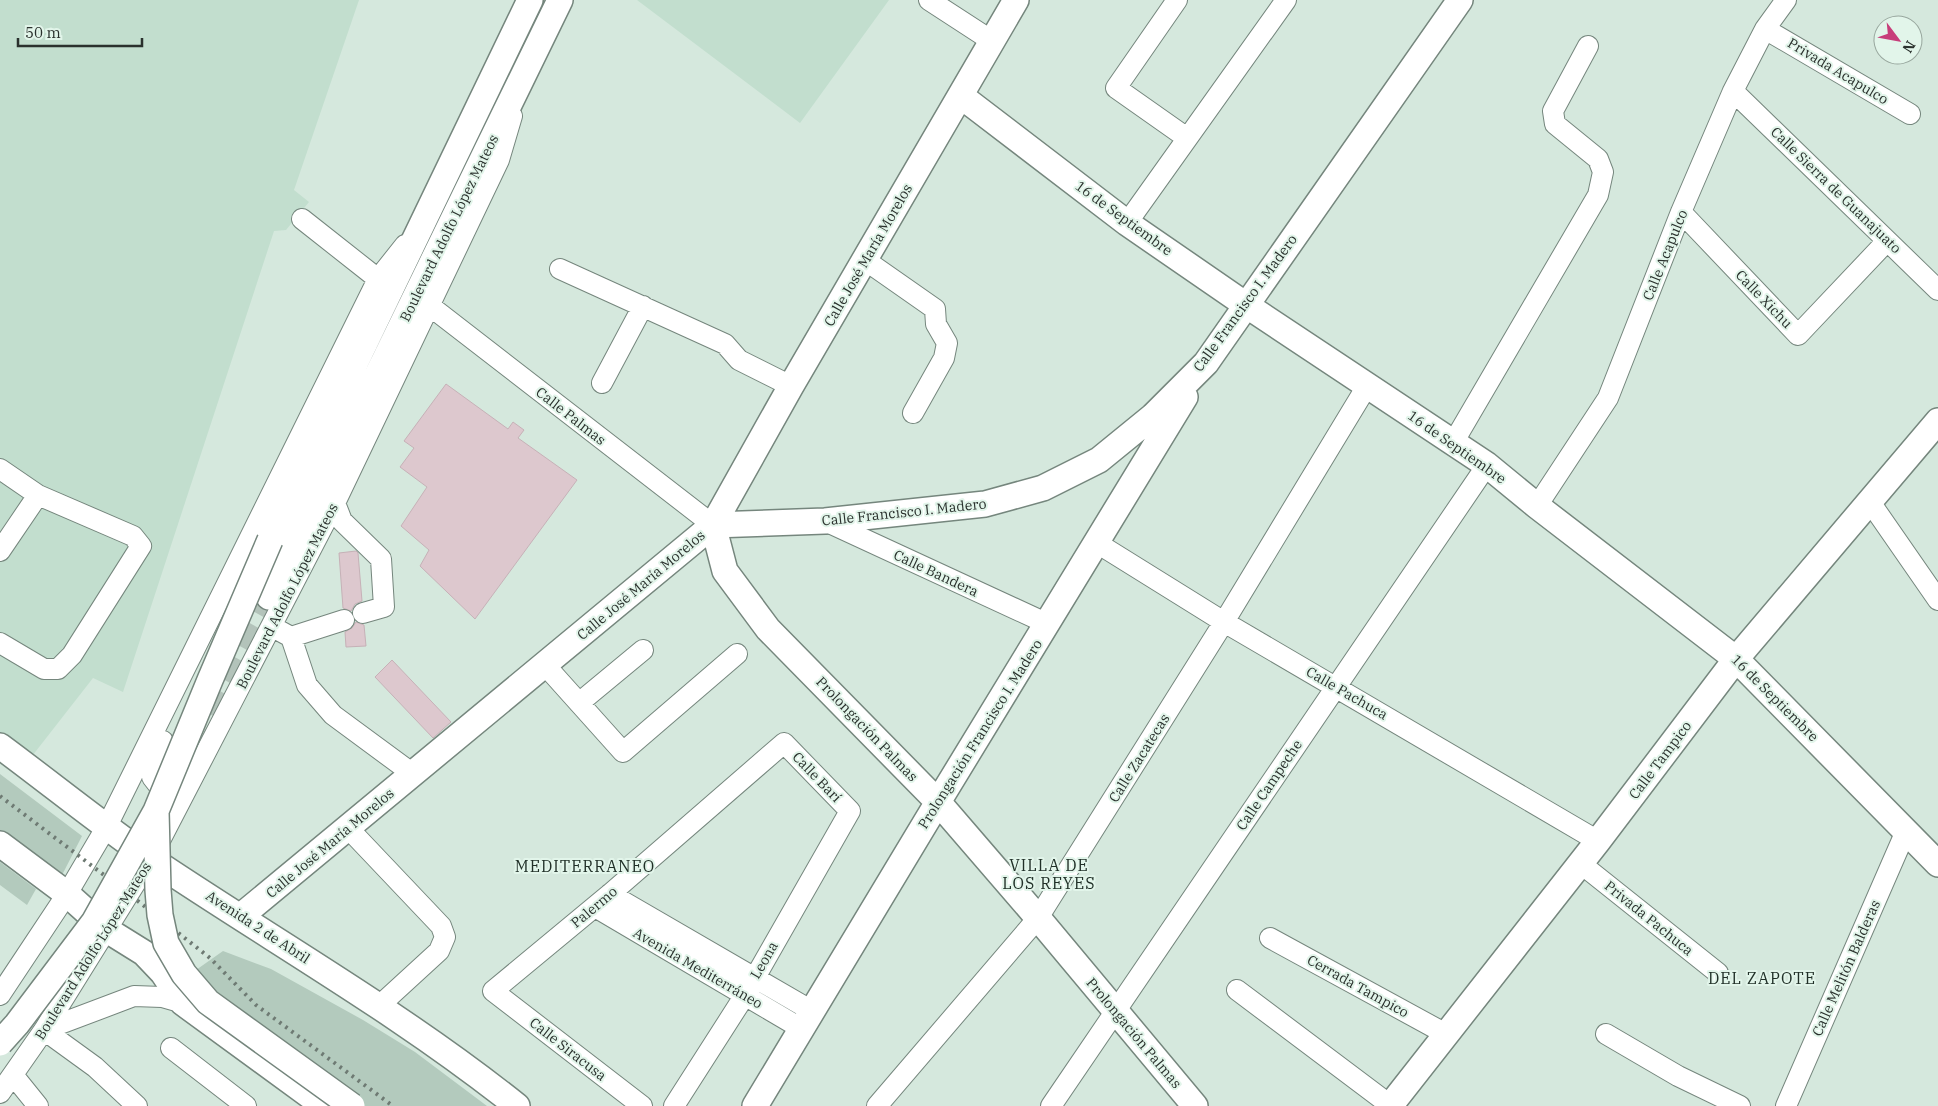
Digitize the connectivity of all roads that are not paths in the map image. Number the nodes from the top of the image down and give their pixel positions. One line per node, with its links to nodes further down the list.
1 (530, 0): 20 (main road, Boulevard Adolfo López Mateos)
2 (560, 0): 12 (main road, Boulevard Adolfo López Mateos)
3 (929, 0): 10 (street)
4 (1016, 0): 10 (main road, Calle José María Morelos)
5 (1177, 0): 16 (street)
6 (1286, 0): 16 (street)
7 (1460, 0): 26 (main road, Calle Francisco I. Madero)
8 (1786, 0): 9 (street, Calle Acapulco)
9 (1765, 29): 13 (street, Calle Acapulco); 15 (street, Privada Acapulco)
10 (992, 41): 14 (main road, Calle José María Morelos)
11 (1588, 46): 35 (street)
12 (525, 74): 27 (street, Boulevard Adolfo López Mateos); 46 (main road, Boulevard Adolfo López Mateos)
13 (1733, 91): 17 (street, Calle Acapulco); 21 (street, Calle Sierra de Guanajuato)
14 (961, 96): 19 (main road, 16 de Septiembre); 22 (main road, Calle José María Morelos)
15 (1910, 114)
16 (1187, 138): 19 (street)
17 (1682, 212): 21 (street, Calle Xichu); 41 (street, Calle Acapulco)
18 (302, 219): 24 (street)
19 (1127, 223): 26 (main road, 16 de Septiembre)
20 (422, 224): 24 (street, Boulevard Adolfo López Mateos); 67 (main road, Boulevard Adolfo López Mateos, bridge)
21 (1887, 241): 25 (street, Calle Sierra de Guanajuato)
22 (865, 260): 31 (main road, Calle José María Morelos); 33 (street)
23 (560, 269): 28 (street)
24 (378, 279): 52 (street, Boulevard Adolfo López Mateos)
25 (1938, 290)
26 (1246, 305): 29 (main road, Calle Francisco I. Madero); 32 (main road, 16 de Septiembre)
27 (430, 306): 40 (street, Boulevard Adolfo López Mateos); 43 (street, Calle Palmas)
28 (643, 306): 30 (street); 31 (street)
29 (1206, 363): 42 (main road, Calle Francisco I. Madero); 44 (main road, Prolongación Francisco I. Madero)
30 (602, 383)
31 (791, 386): 43 (main road, Calle José María Morelos)
32 (1367, 386): 35 (main road, 16 de Septiembre); 50 (street, Calle Zacatecas)
33 (914, 413)
34 (1938, 420): 39 (main road, Calle Tampico)
35 (1453, 442): 36 (main road, 16 de Septiembre)
36 (1487, 465): 41 (main road, 16 de Septiembre); 60 (street, Calle Campeche)
37 (0, 469): 38 (street)
38 (38, 495): 45 (street); 55 (street)
39 (1870, 502): 47 (street); 58 (main road, Calle Tampico)
40 (335, 503): 48 (street); 53 (street, Boulevard Adolfo López Mateos)
41 (1537, 506): 58 (main road, 16 de Septiembre)
42 (825, 521): 43 (main road, Calle Francisco I. Madero); 51 (street, Calle Bandera)
43 (713, 526): 59 (main road, Calle José María Morelos); 66 (main road, Prolongación Palmas)
44 (1097, 543): 50 (street, Calle Pachuca); 51 (main road, Prolongación Francisco I. Madero)
45 (0, 551)
46 (269, 597)
47 (1938, 600)
48 (363, 613)
49 (344, 620): 54 (street)
50 (1224, 622): 60 (street, Calle Pachuca); 81 (street, Calle Zacatecas)
51 (1048, 624): 66 (main road, Prolongación Francisco I. Madero)
52 (206, 627): 62 (street); 69 (street, Boulevard Adolfo López Mateos)
53 (271, 627): 54 (street); 62 (street, Boulevard Adolfo López Mateos)
54 (291, 637): 65 (street)
55 (0, 643)
56 (643, 650): 61 (street)
57 (738, 654): 61 (street)
58 (1736, 659): 71 (main road, 16 de Septiembre); 72 (main road, Calle Tampico)
59 (545, 665): 61 (street); 65 (main road, Calle José María Morelos)
60 (1336, 686): 72 (street, Calle Pachuca); 91 (street, Calle Campeche)
61 (579, 703)
62 (214, 737): 74 (street, Boulevard Adolfo López Mateos)
63 (784, 743): 68 (street, Calle Barí); 78 (street, Palermo)
64 (0, 746): 69 (main road, Avenida 2 de Abril)
65 (413, 774): 70 (main road, Calle José María Morelos)
66 (938, 802): 81 (main road, Prolongación Palmas); 92 (main road, Prolongación Francisco I. Madero)
67 (156, 811): 96 (main road, Boulevard Adolfo López Mateos, bridge); 104 (main road, bridge)
68 (850, 811): 85 (street, Leona)
69 (107, 826): 74 (main road, Avenida 2 de Abril); 77 (street, Boulevard Adolfo López Mateos)
70 (348, 828): 80 (main road, Calle José María Morelos); 90 (street)
71 (1906, 830): 76 (main road, 16 de Septiembre); 114 (street, Calle Melitón Balderas)
72 (1598, 841): 75 (main road, Calle Tampico)
73 (0, 844): 77 (main road)
74 (151, 858): 80 (main road, Avenida 2 de Abril); 82 (street, Boulevard Adolfo López Mateos)
75 (1580, 863): 84 (street, Privada Pachuca); 94 (main road, Calle Tampico)
76 (1938, 864)
77 (67, 894): 82 (main road); 88 (street, Boulevard Adolfo López Mateos)
78 (610, 894): 79 (street, Palermo); 85 (street, Avenida Mediterráneo)
79 (595, 907): 85 (street, Avenida Mediterráneo); 87 (street, Palermo)
80 (241, 916): 90 (main road, Avenida 2 de Abril)
81 (1038, 918): 91 (main road, Prolongación Palmas); 109 (street, Calle Zacatecas)
82 (107, 930): 89 (main road); 93 (street, Boulevard Adolfo López Mateos)
83 (1270, 938): 94 (street, Cerrada Tampico)
84 (1718, 973)
85 (749, 986): 92 (street, Avenida Mediterráneo); 107 (street, Leona)
86 (1237, 990): 112 (street)
87 (493, 991): 106 (street, Calle Siracusa)
88 (0, 995)
89 (184, 1003): 93 (street); 103 (main road)
90 (379, 1006): 105 (main road, Avenida 2 de Abril)
91 (1116, 1012): 110 (street, Calle Campeche); 111 (main road, Prolongación Palmas)
92 (807, 1020): 108 (main road, Prolongación Francisco I. Madero)
93 (44, 1030): 98 (street, Boulevard Adolfo López Mateos); 101 (street)
94 (1446, 1034): 112 (main road, Calle Tampico)
95 (1606, 1034): 113 (street)
96 (0, 1044)
97 (171, 1048): 102 (street)
98 (13, 1075): 99 (street, Boulevard Adolfo López Mateos); 100 (street)
99 (0, 1093)
100 (38, 1106)
101 (137, 1106)
102 (246, 1106)
103 (324, 1106)
104 (352, 1106)
105 (517, 1106)
106 (642, 1106)
107 (674, 1106)
108 (756, 1106)
109 (877, 1106)
110 (1051, 1106)
111 (1195, 1106)
112 (1390, 1106)
113 (1740, 1106)
114 (1786, 1106)

